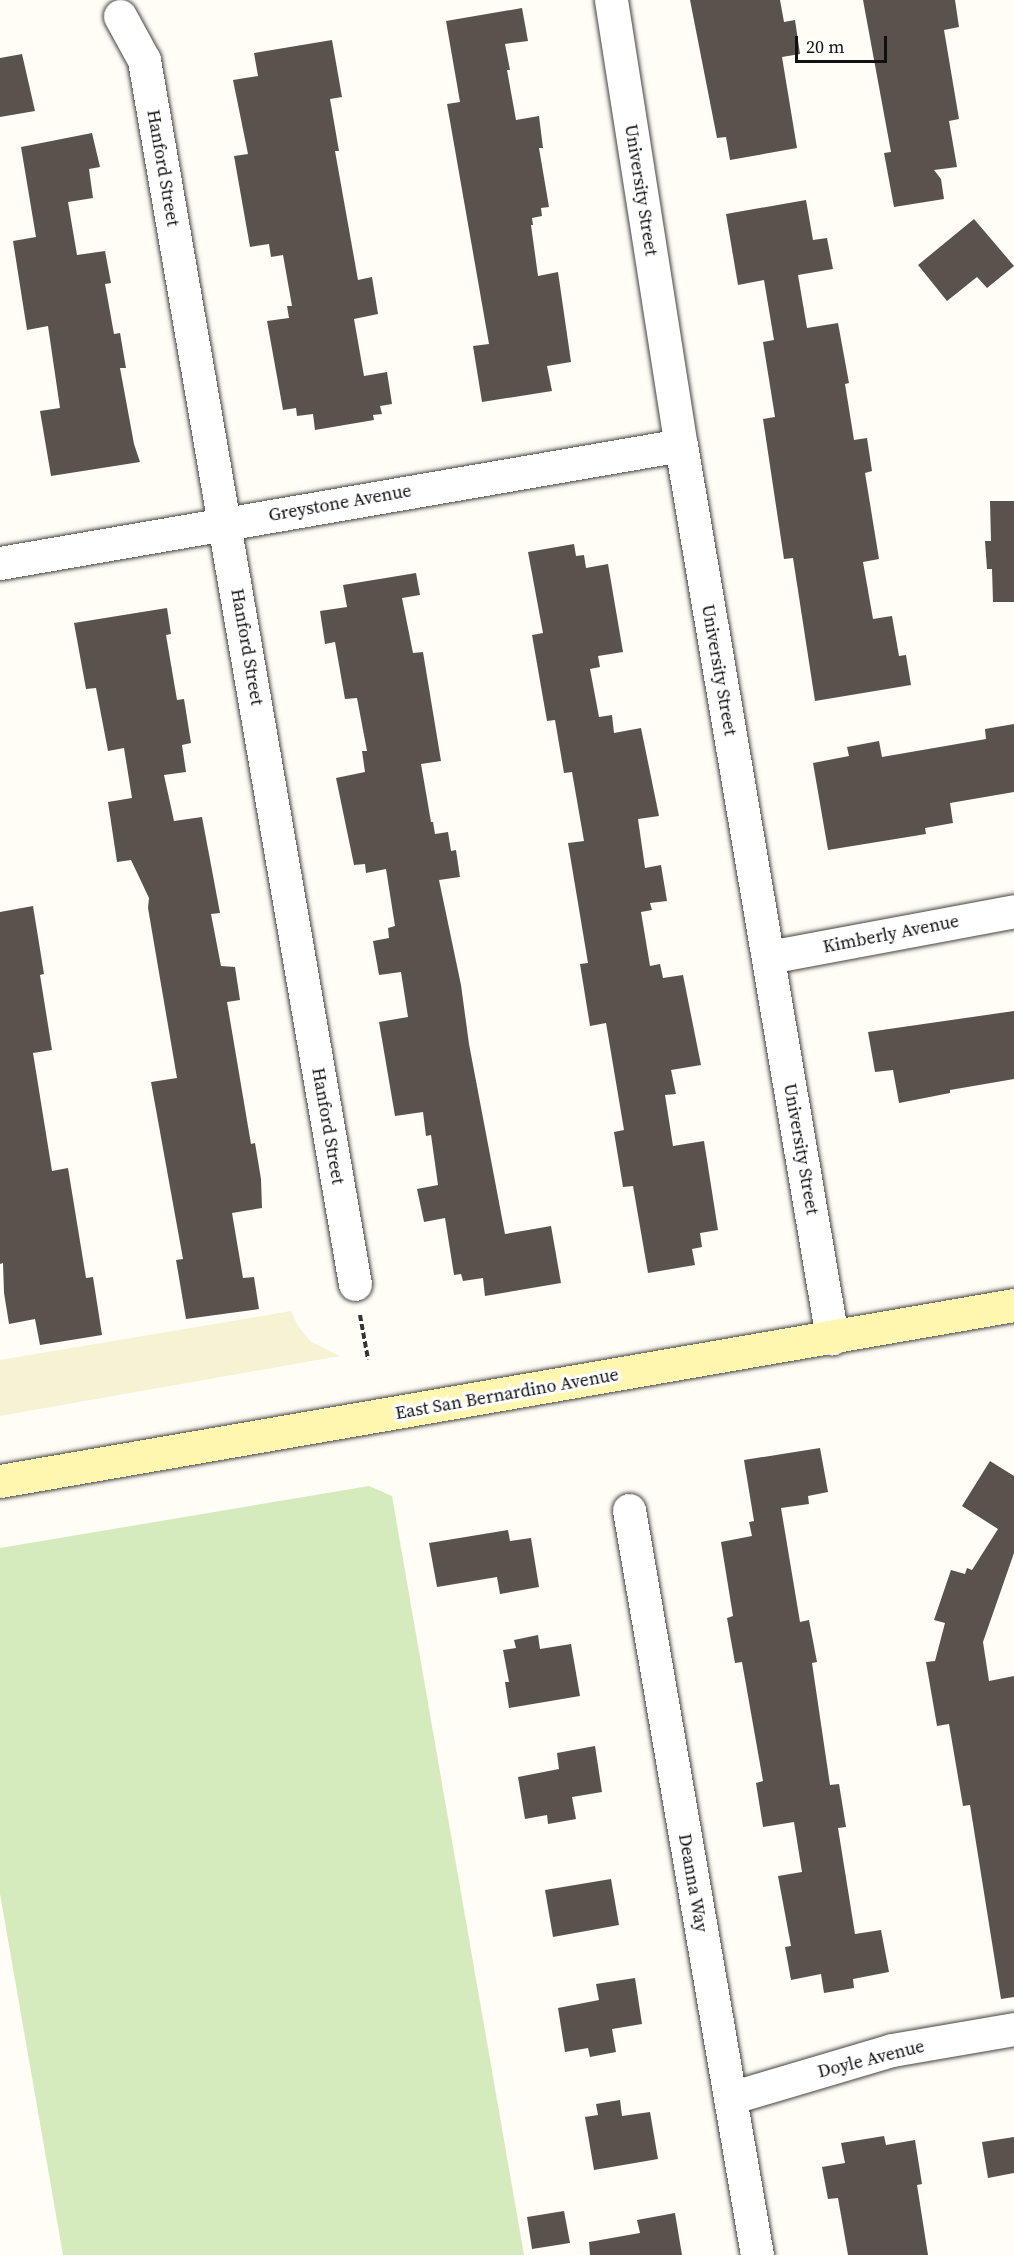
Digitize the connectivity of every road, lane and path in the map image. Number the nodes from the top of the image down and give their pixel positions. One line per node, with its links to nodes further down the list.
1 (611, 0): 3 (street, University Street)
2 (120, 16): 4 (street, Hanford Street)
3 (681, 446): 4 (street, Greystone Avenue); 7 (street, University Street)
4 (226, 523): 5 (street, Greystone Avenue); 8 (street, Hanford Street)
5 (0, 563)
6 (1014, 911): 7 (street, Kimberly Avenue)
7 (769, 957): 10 (street, University Street)
8 (355, 1284): 11 (path)
9 (1014, 1305): 10 (street, East San Bernardino Avenue)
10 (832, 1338): 12 (street, East San Bernardino Avenue)
11 (368, 1359)
12 (0, 1481)
13 (629, 1510): 15 (street, Deanna Way)
14 (1014, 2029): 15 (street, Doyle Avenue)
15 (729, 2098): 16 (street, Deanna Way)
16 (757, 2255)

